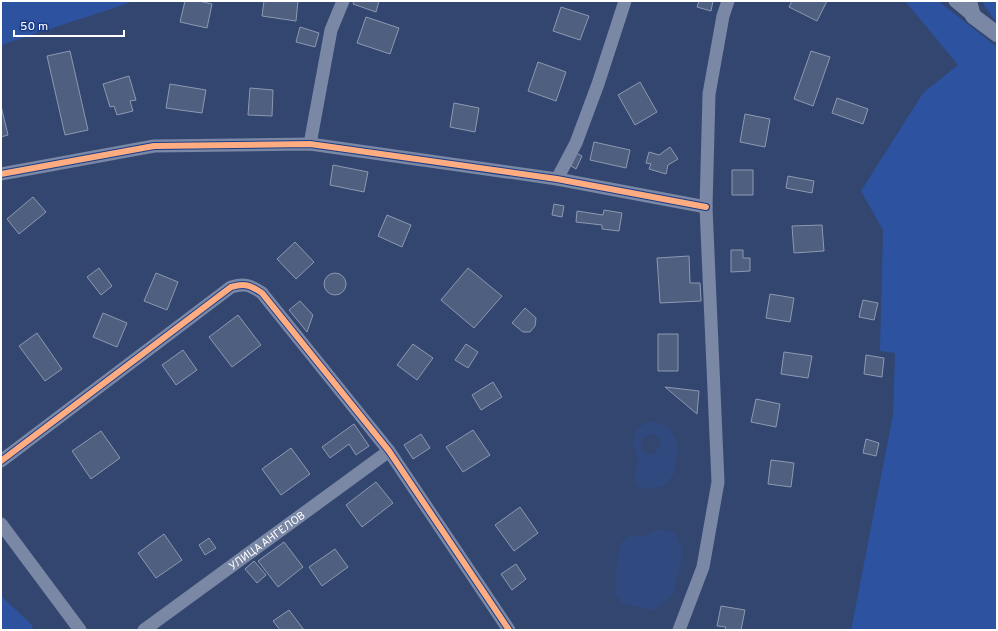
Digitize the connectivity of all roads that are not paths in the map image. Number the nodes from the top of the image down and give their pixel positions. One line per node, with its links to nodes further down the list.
1 (343, 1): 7 (street)
2 (625, 1): 9 (street)
3 (728, 1): 10 (street)
4 (955, 1): 5 (street)
5 (971, 8): 6 (street)
6 (997, 34)
7 (310, 144): 8 (street); 9 (street)
8 (1, 174)
9 (557, 179): 10 (street)
10 (706, 207): 17 (street)
11 (389, 451): 12 (street); 15 (street, УЛИЦА АНГЕЛОВ); 16 (street)
12 (1, 461)
13 (1, 524): 14 (street)
14 (80, 630)
15 (144, 630)
16 (509, 630)
17 (679, 630)

